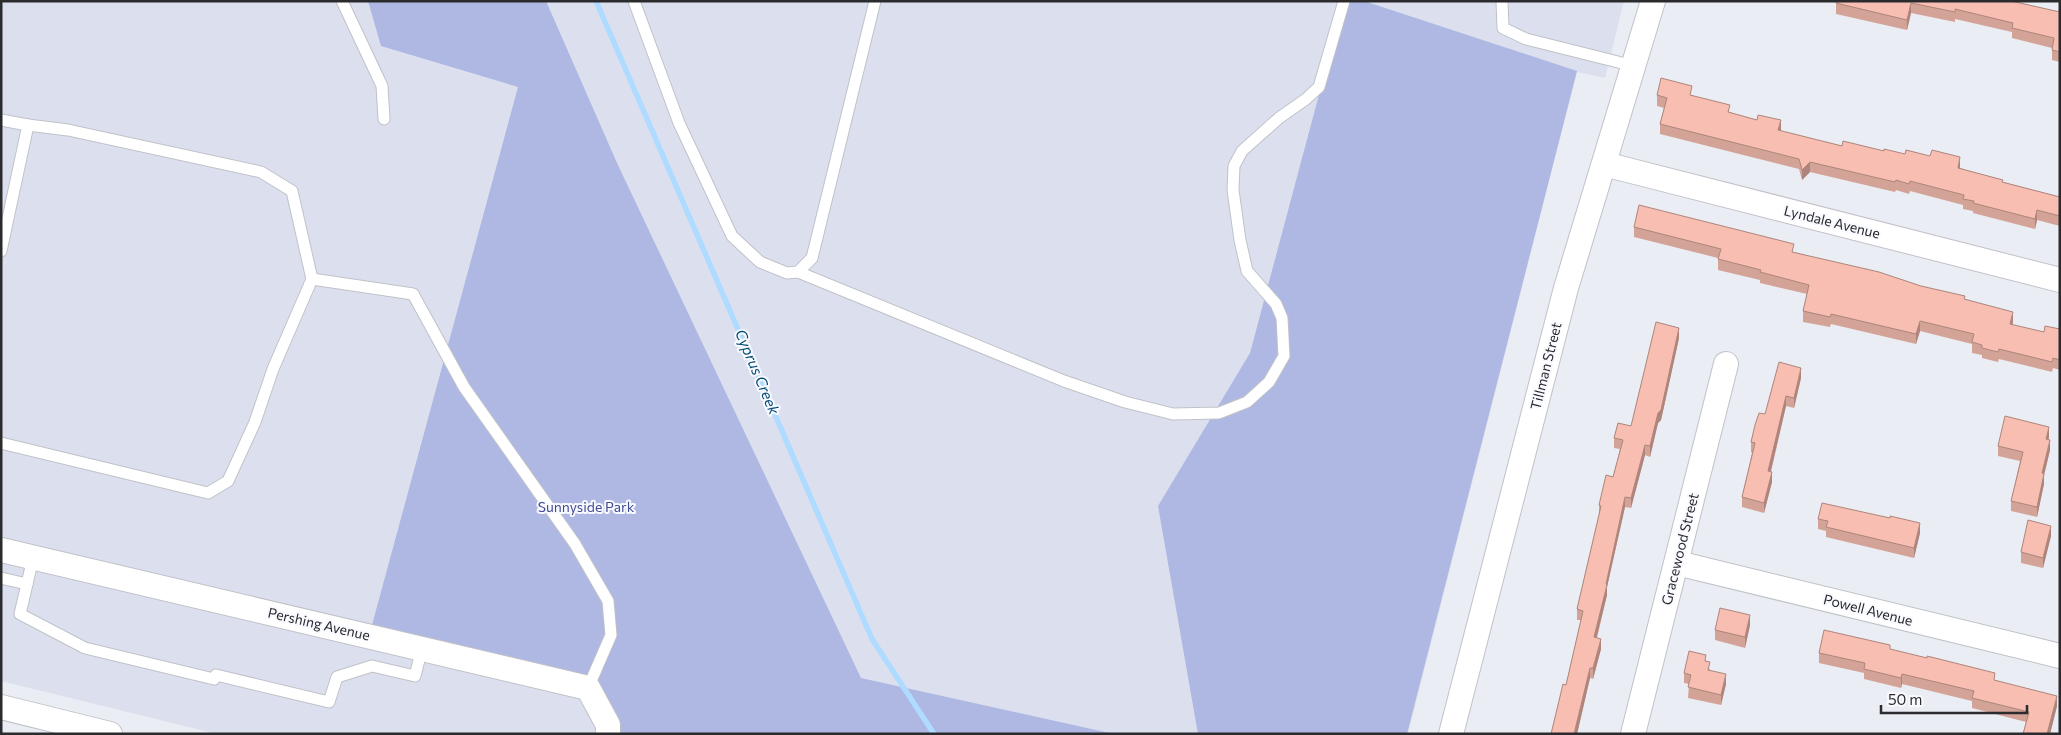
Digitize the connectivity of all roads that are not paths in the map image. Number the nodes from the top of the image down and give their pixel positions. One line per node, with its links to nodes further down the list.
1 (342, 1): 8 (lane)
2 (634, 1): 13 (lane)
3 (875, 1): 13 (lane)
4 (1344, 1): 13 (lane)
5 (1502, 1): 7 (lane)
6 (1653, 1): 7 (street, Tillman Street)
7 (1634, 66): 11 (street, Tillman Street)
8 (384, 119)
9 (1, 120): 10 (lane)
10 (28, 126): 12 (lane); 14 (lane)
11 (1604, 164): 15 (street, Lyndale Avenue); 29 (street, Tillman Street)
12 (1, 251)
13 (798, 272)
14 (312, 280): 17 (lane); 25 (lane)
15 (2060, 280)
16 (1726, 364): 20 (street, Gracewood Street)
17 (1, 443)
18 (1, 550): 19 (street, Pershing Avenue)
19 (34, 558): 22 (lane); 23 (street, Pershing Avenue)
20 (1677, 563): 24 (street, Powell Avenue); 30 (street, Gracewood Street)
21 (1, 578): 22 (lane)
22 (27, 584): 23 (lane)
23 (422, 648): 25 (street, Pershing Avenue)
24 (2060, 656)
25 (588, 688): 28 (street)
26 (1, 707): 27 (street)
27 (110, 734)
28 (608, 734)
29 (1451, 734)
30 (1633, 734)

